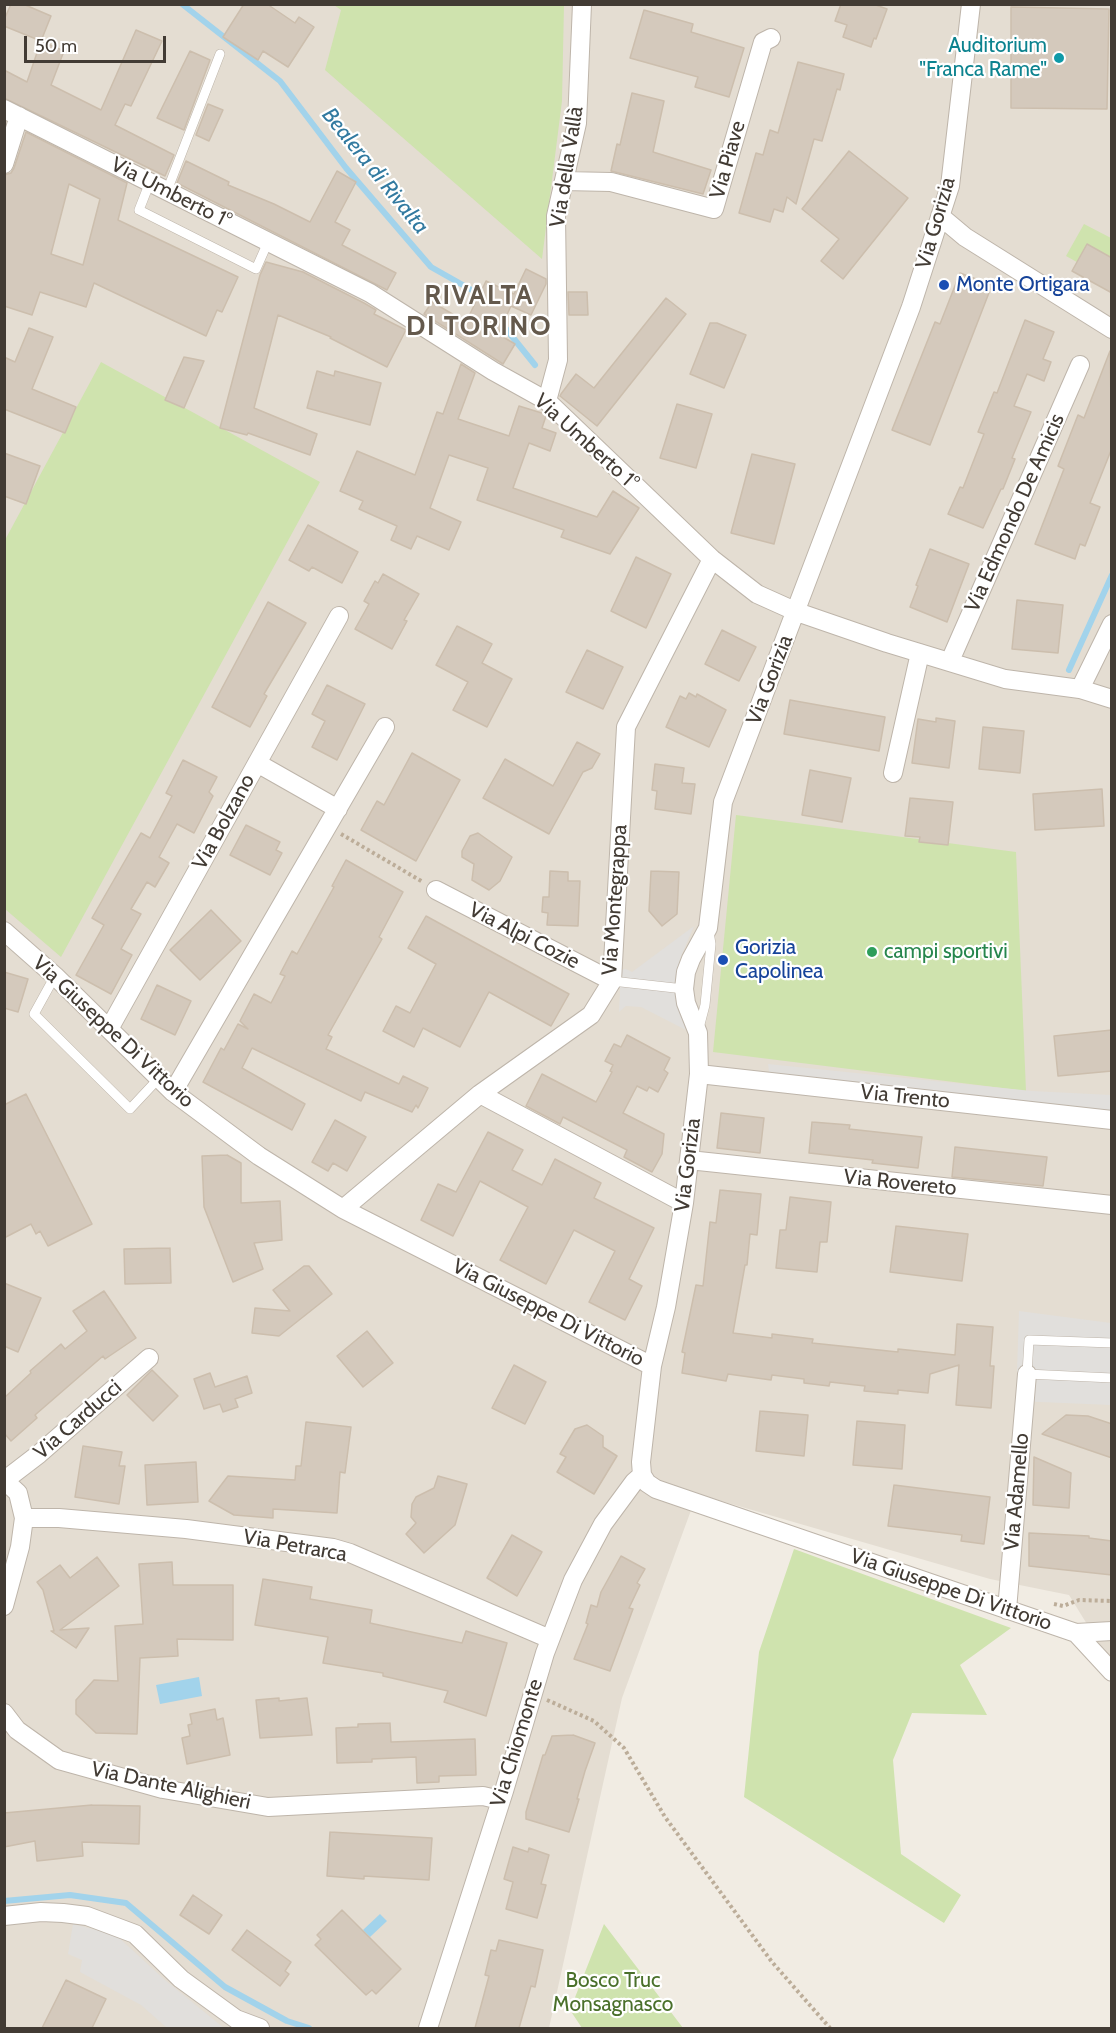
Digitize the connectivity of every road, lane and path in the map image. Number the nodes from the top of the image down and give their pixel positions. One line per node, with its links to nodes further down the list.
1 (582, 4): 7 (street, Via della Vallà)
2 (971, 4): 10 (street, Via Gorizia)
3 (771, 38): 7 (street, Via Piave)
4 (220, 54): 9 (lane)
5 (12, 112): 6 (street); 8 (street, Via Umberto 1°)
6 (4, 164)
7 (564, 181): 14 (street, Via della Vallà)
8 (150, 182): 9 (street, Via Umberto 1°); 11 (lane)
9 (167, 190): 11 (street, Via Umberto 1°)
10 (940, 216): 12 (street); 16 (street, Via Gorizia)
11 (268, 242): 14 (street, Via Umberto 1°)
12 (1112, 328)
13 (1080, 365): 20 (street, Via Edmondo De Amicis)
14 (547, 401): 15 (street, Via Umberto 1°)
15 (712, 559): 16 (street, Via Umberto 1°); 32 (street, Via Montegrappa)
16 (797, 612): 19 (street, Via Umberto 1°); 29 (street, Via Gorizia)
17 (339, 616): 24 (street, Via Bolzano)
18 (1112, 624): 21 (street)
19 (920, 653): 20 (street, Via Umberto 1°); 25 (street)
20 (950, 661): 21 (street, Via Umberto 1°)
21 (1080, 689): 22 (street, Via Umberto 1°)
22 (1112, 699)
23 (385, 727): 26 (street)
24 (257, 763): 26 (street); 34 (street, Via Bolzano)
25 (893, 773)
26 (338, 809): 27 (street)
27 (328, 826): 28 (path); 38 (street)
28 (436, 890): 32 (street, Via Alpi Cozie)
29 (708, 928): 33 (street, Via Gorizia); 35 (lane)
30 (4, 931): 31 (street, Via Giuseppe Di Vittorio)
31 (55, 976): 34 (street, Via Giuseppe Di Vittorio); 37 (lane)
32 (612, 981): 33 (lane); 39 (street, Via Montegrappa)
33 (684, 989): 35 (street, Via Gorizia)
34 (109, 1029): 37 (street, Via Giuseppe Di Vittorio)
35 (698, 1033): 36 (street, Via Gorizia)
36 (699, 1074): 40 (street, Via Trento); 41 (street, Via Gorizia)
37 (159, 1078): 38 (street, Via Giuseppe Di Vittorio)
38 (173, 1092): 44 (street, Via Giuseppe Di Vittorio)
39 (480, 1094): 42 (street); 44 (street, Via Montegrappa)
40 (1112, 1120)
41 (689, 1160): 42 (street, Via Gorizia); 43 (street, Via Rovereto)
42 (684, 1203): 47 (street, Via Gorizia)
43 (1112, 1205)
44 (343, 1209): 47 (street, Via Giuseppe Di Vittorio)
45 (1112, 1343): 48 (lane)
46 (149, 1358): 51 (street, Via Carducci)
47 (652, 1366): 50 (street, Via Giuseppe Di Vittorio)
48 (1027, 1374): 49 (lane); 57 (street, Via Adamello)
49 (1112, 1378)
50 (642, 1475): 57 (street, Via Giuseppe Di Vittorio); 60 (street, Via Chiomonte)
51 (9, 1484): 52 (street); 53 (street)
52 (24, 1518): 53 (street, Via Petrarca); 56 (street)
53 (59, 1518): 60 (street, Via Petrarca)
54 (1112, 1601): 55 (path)
55 (1052, 1604)
56 (4, 1606)
57 (1007, 1610): 59 (street, Via Giuseppe Di Vittorio)
58 (1112, 1631): 59 (street)
59 (1076, 1633): 61 (street, Via Giuseppe Di Vittorio)
60 (550, 1639): 62 (street, Via Chiomonte)
61 (1112, 1672)
62 (533, 1693): 64 (street, Via Chiomonte); 68 (path)
63 (4, 1713): 64 (street, Via Dante Alighieri)
64 (501, 1800): 67 (street, Via Chiomonte)
65 (4, 1916): 66 (street)
66 (260, 2028)
67 (428, 2028)
68 (830, 2028)

